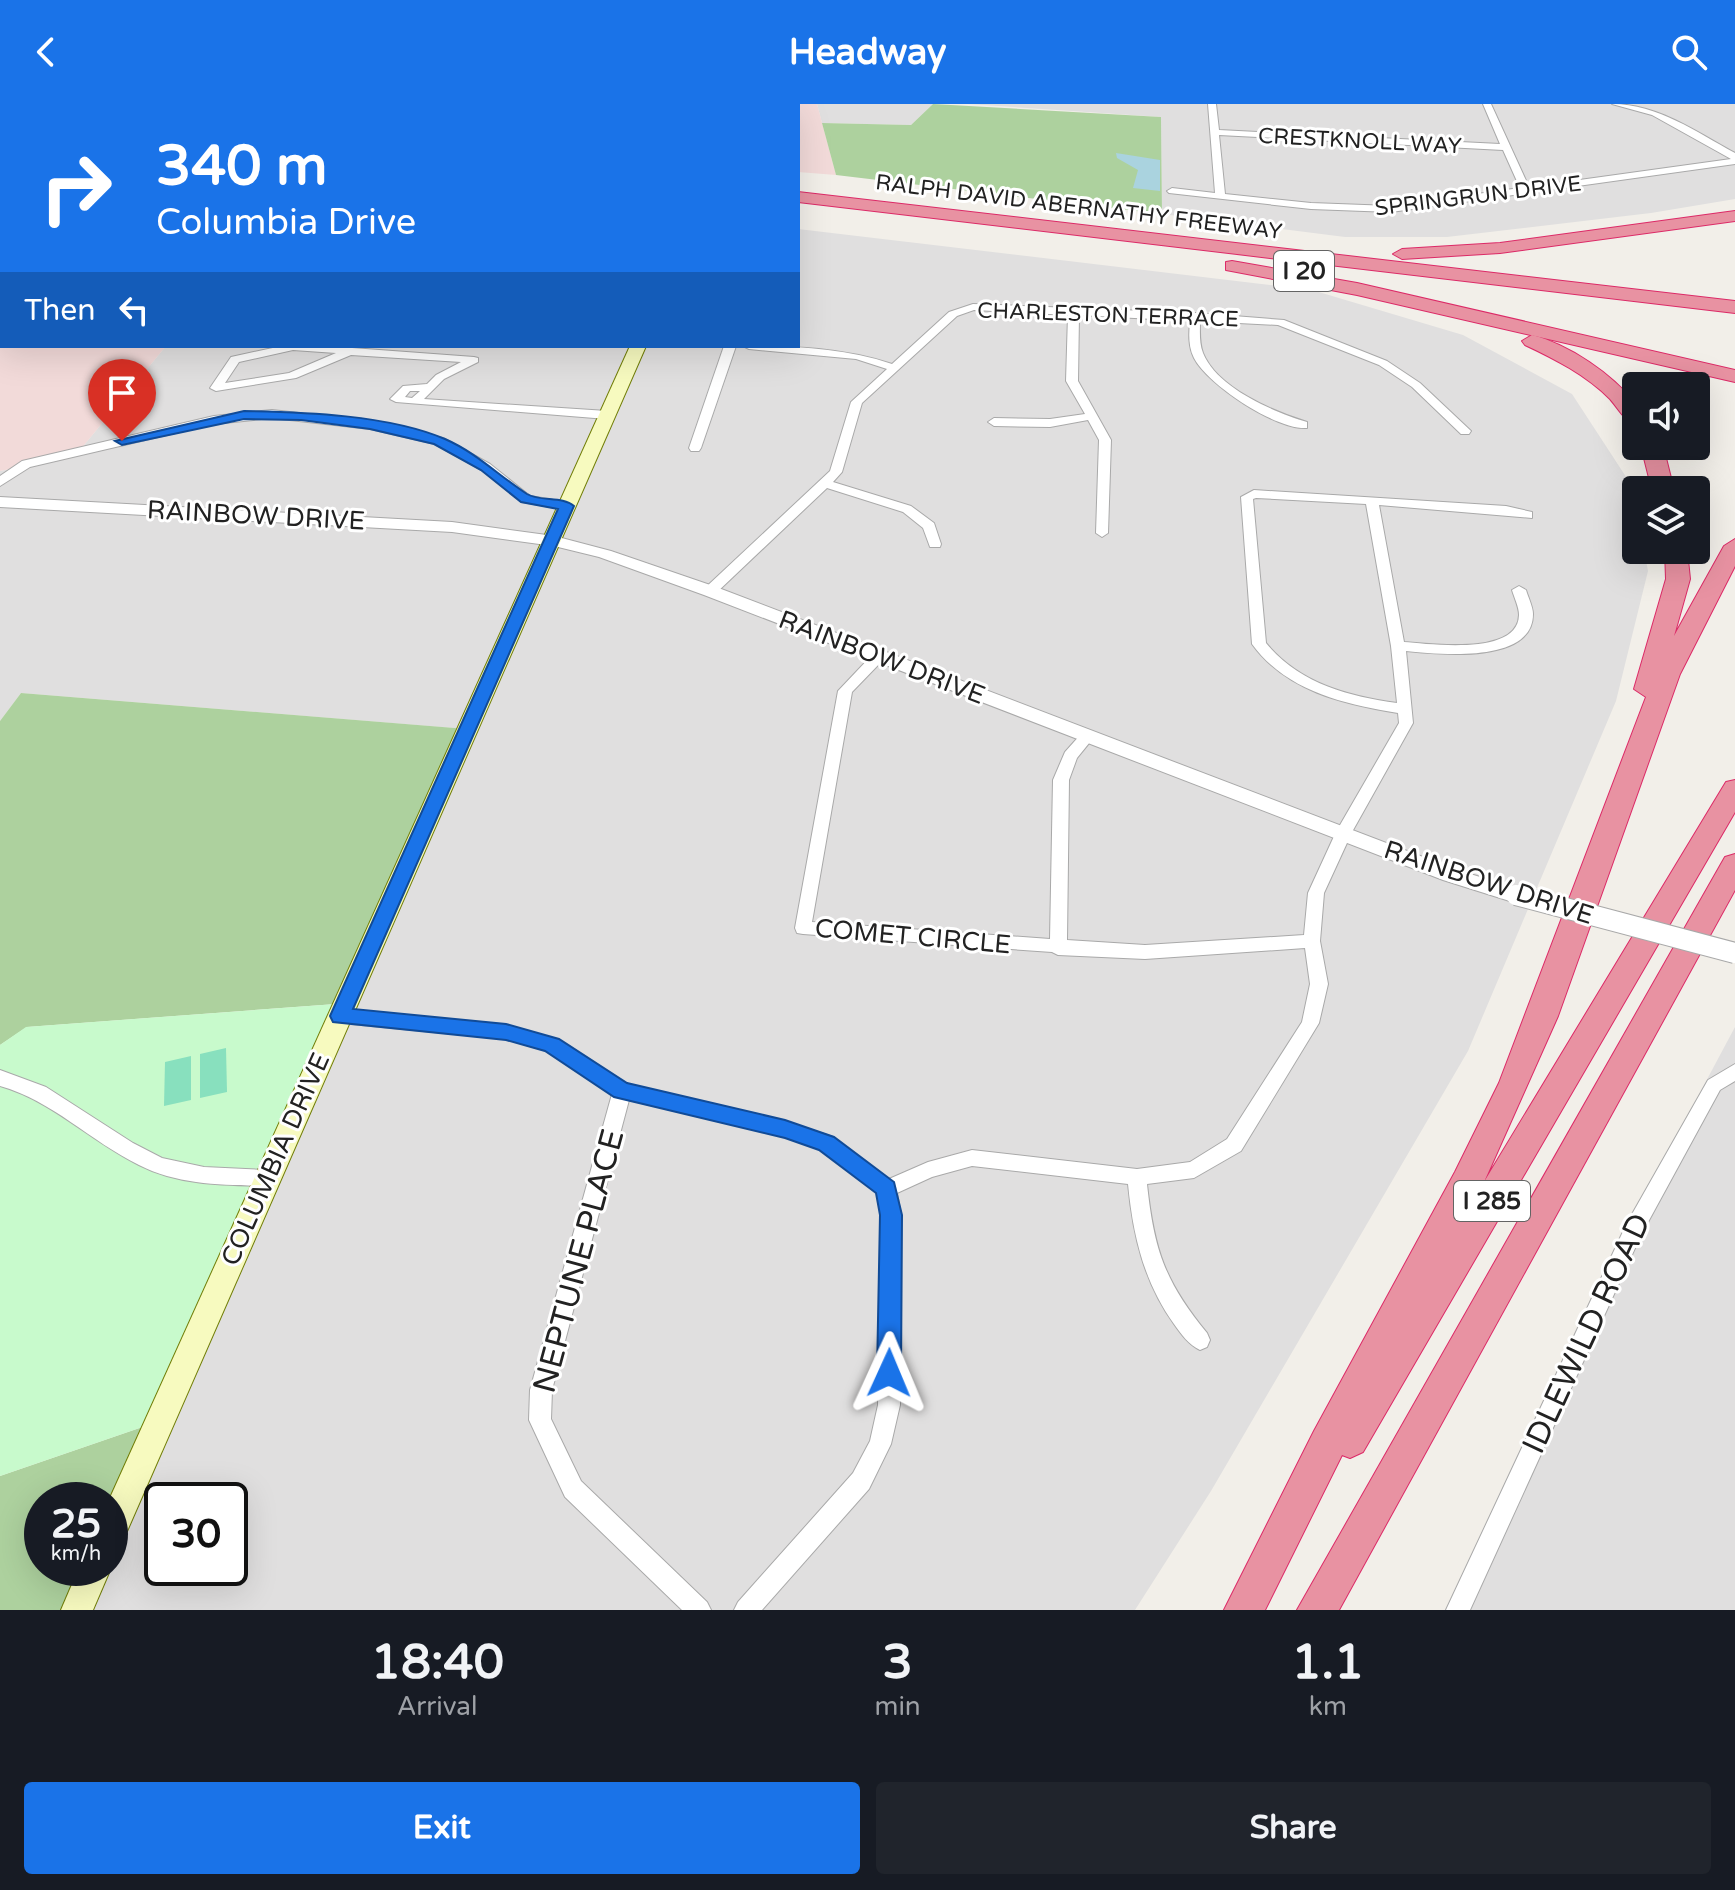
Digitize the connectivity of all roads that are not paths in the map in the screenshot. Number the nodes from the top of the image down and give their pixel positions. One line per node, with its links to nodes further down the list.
1 (1212, 104): 4 (street)
2 (1487, 104): 5 (street)
3 (1616, 104): 6 (street)
4 (1215, 132): 5 (street, CRESTKNOLL WAY); 9 (street)
5 (1505, 147): 8 (street)
6 (1735, 159): 8 (street, SPRINGRUN DRIVE)
7 (1172, 191): 9 (street, SPRINGRUN DRIVE)
8 (1526, 191): 9 (street, SPRINGRUN DRIVE)
9 (1220, 196)
10 (800, 197): 14 (highway, RALPH DAVID ABERNATHY FREEWAY / I 20)
11 (800, 212): 13 (highway, RALPH DAVID ABERNATHY FREEWAY / I 20)
12 (1735, 216): 14 (highway)
13 (1027, 239): 16 (highway); 19 (highway, RALPH DAVID ABERNATHY FREEWAY / I 20)
14 (1203, 244): 15 (highway, RALPH DAVID ABERNATHY FREEWAY / I 20)
15 (1735, 307)
16 (1445, 309): 27 (highway); 30 (highway)
17 (1074, 310): 18 (street, CHARLESTON TERRACE); 26 (street, CHARLESTON TERRACE); 32 (street)
18 (1195, 316): 34 (street); 35 (street, CHARLESTON TERRACE)
19 (1735, 321)
20 (288, 348): 25 (street)
21 (302, 348): 25 (street)
22 (637, 348): 31 (main road, COLUMBIA DRIVE)
23 (729, 348): 36 (street)
24 (771, 348): 26 (street)
25 (347, 353): 28 (street)
26 (892, 367): 38 (street, CHARLESTON TERRACE)
27 (1735, 376)
28 (427, 387): 29 (street); 29 (street)
29 (415, 402): 31 (street)
30 (1622, 403)
31 (607, 415): 41 (main road, COLUMBIA DRIVE)
32 (1093, 416): 33 (street); 43 (street)
33 (994, 422)
34 (1303, 425)
35 (1465, 431)
36 (695, 448)
37 (0, 482): 41 (street)
38 (825, 483): 45 (street); 49 (street, CHARLESTON TERRACE)
39 (1372, 500): 42 (street); 50 (street); 52 (street)
40 (0, 502): 44 (street, RAINBOW DRIVE)
41 (567, 506): 44 (main road, COLUMBIA DRIVE)
42 (1528, 515)
43 (1102, 533)
44 (554, 541): 49 (street, RAINBOW DRIVE); 62 (main road, COLUMBIA DRIVE)
45 (935, 544)
46 (1735, 546): 57 (highway)
47 (1677, 564): 57 (highway)
48 (1519, 590): 50 (street)
49 (710, 591): 51 (street, RAINBOW DRIVE)
50 (1398, 646): 52 (street)
51 (879, 656): 53 (street, RAINBOW DRIVE); 60 (street, COMET CIRCLE)
52 (1406, 709): 55 (street)
53 (1087, 737): 55 (street, RAINBOW DRIVE); 60 (street)
54 (1735, 789): 75 (highway, I 285)
55 (1344, 832): 59 (street); 61 (street, RAINBOW DRIVE, bridge)
56 (1735, 864): 58 (highway, I 285)
57 (1594, 868): 75 (highway)
58 (1726, 890): 76 (highway, I 285)
59 (1312, 941): 60 (street, COMET CIRCLE); 66 (street)
60 (1058, 948)
61 (1735, 953)
62 (340, 1016): 65 (street); 67 (main road, COLUMBIA DRIVE)
63 (1735, 1071): 77 (street, IDLEWILD ROAD)
64 (0, 1078): 67 (street)
65 (622, 1091): 68 (street); 73 (street, NEPTUNE PLACE)
66 (1137, 1177): 68 (street); 69 (street)
67 (266, 1178): 70 (main road, COLUMBIA DRIVE)
68 (887, 1189): 74 (street)
69 (1200, 1340)
70 (128, 1493)
71 (87, 1586): 72 (main road)
72 (77, 1610)
73 (699, 1610)
74 (746, 1610)
75 (1244, 1610)
76 (1317, 1610)
77 (1458, 1610)

